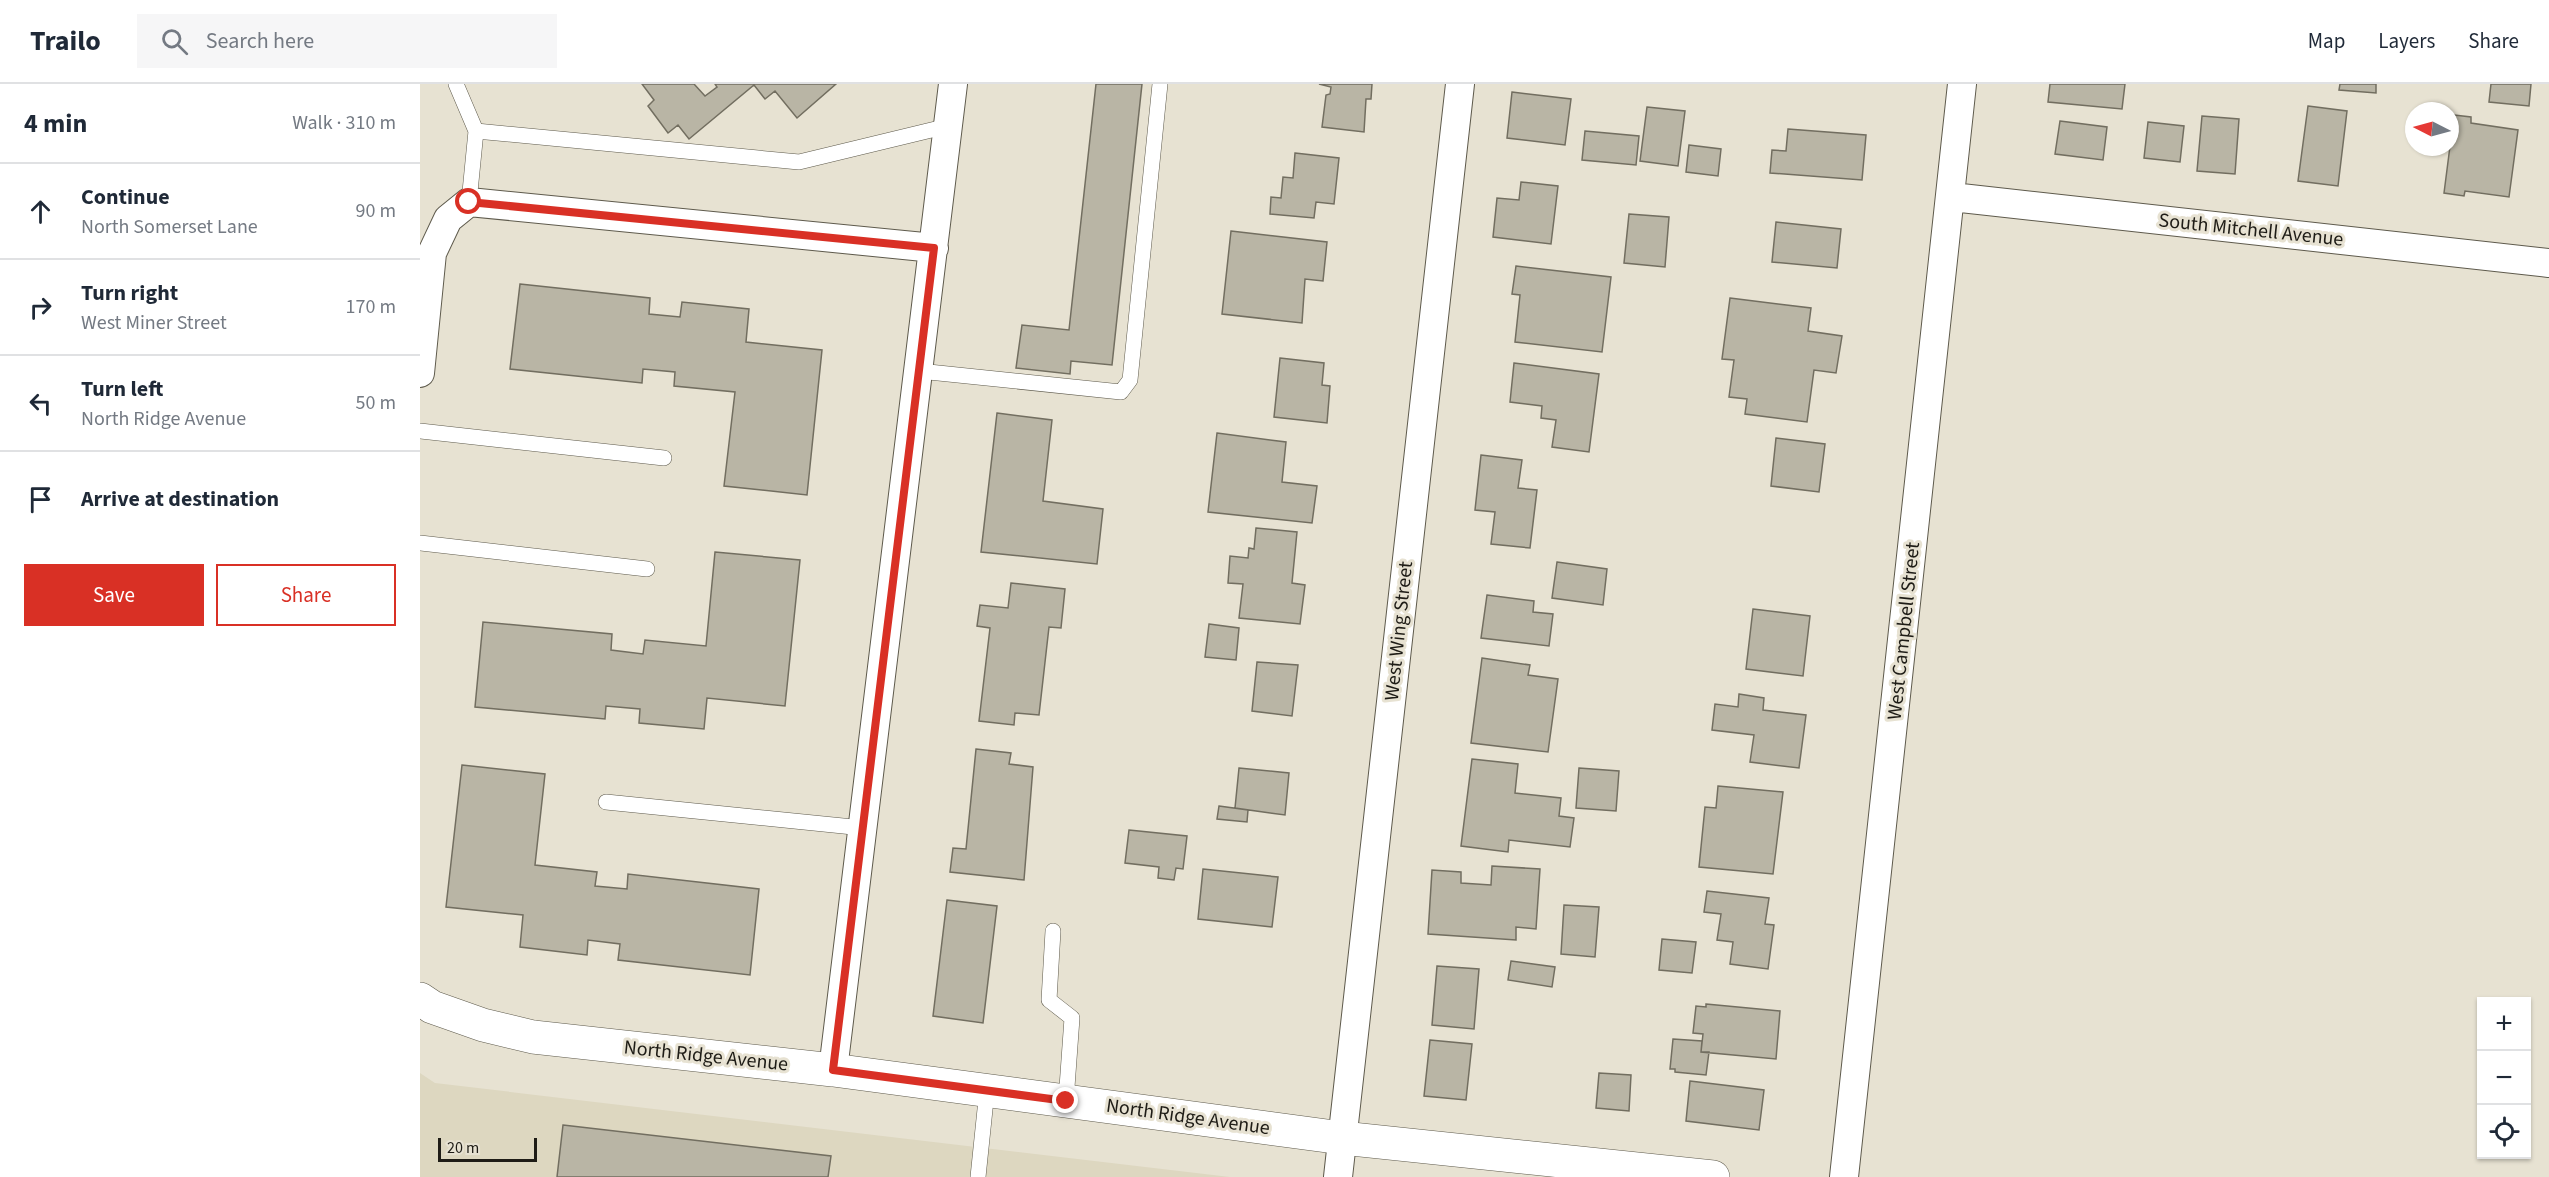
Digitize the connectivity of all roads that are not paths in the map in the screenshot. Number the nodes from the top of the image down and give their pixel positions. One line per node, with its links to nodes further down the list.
1 (456, 84): 7 (lane)
2 (953, 84): 6 (street)
3 (1160, 84): 13 (lane)
4 (1460, 84): 26 (street, West Wing Street)
5 (1962, 84): 8 (street, West Campbell Street)
6 (948, 126): 7 (lane); 10 (street)
7 (476, 131): 9 (lane)
8 (1952, 197): 12 (street, South Mitchell Avenue); 30 (street, West Campbell Street)
9 (465, 204): 10 (street); 11 (street)
10 (934, 248): 13 (street)
11 (426, 262): 14 (street)
12 (2549, 263)
13 (919, 371): 20 (street)
14 (420, 373)
15 (420, 430): 16 (lane)
16 (664, 458)
17 (420, 543): 18 (lane)
18 (646, 569)
19 (606, 802): 20 (lane)
20 (863, 828): 23 (street)
21 (1053, 931): 25 (lane)
22 (420, 999): 23 (street, North Ridge Avenue)
23 (833, 1070): 24 (street, North Ridge Avenue)
24 (987, 1090): 25 (street, North Ridge Avenue); 27 (lane)
25 (1066, 1101): 26 (street, North Ridge Avenue)
26 (1342, 1138): 28 (street, West Wing Street); 29 (street, North Ridge Avenue)
27 (978, 1177)
28 (1338, 1177)
29 (1713, 1177)
30 (1844, 1177)

